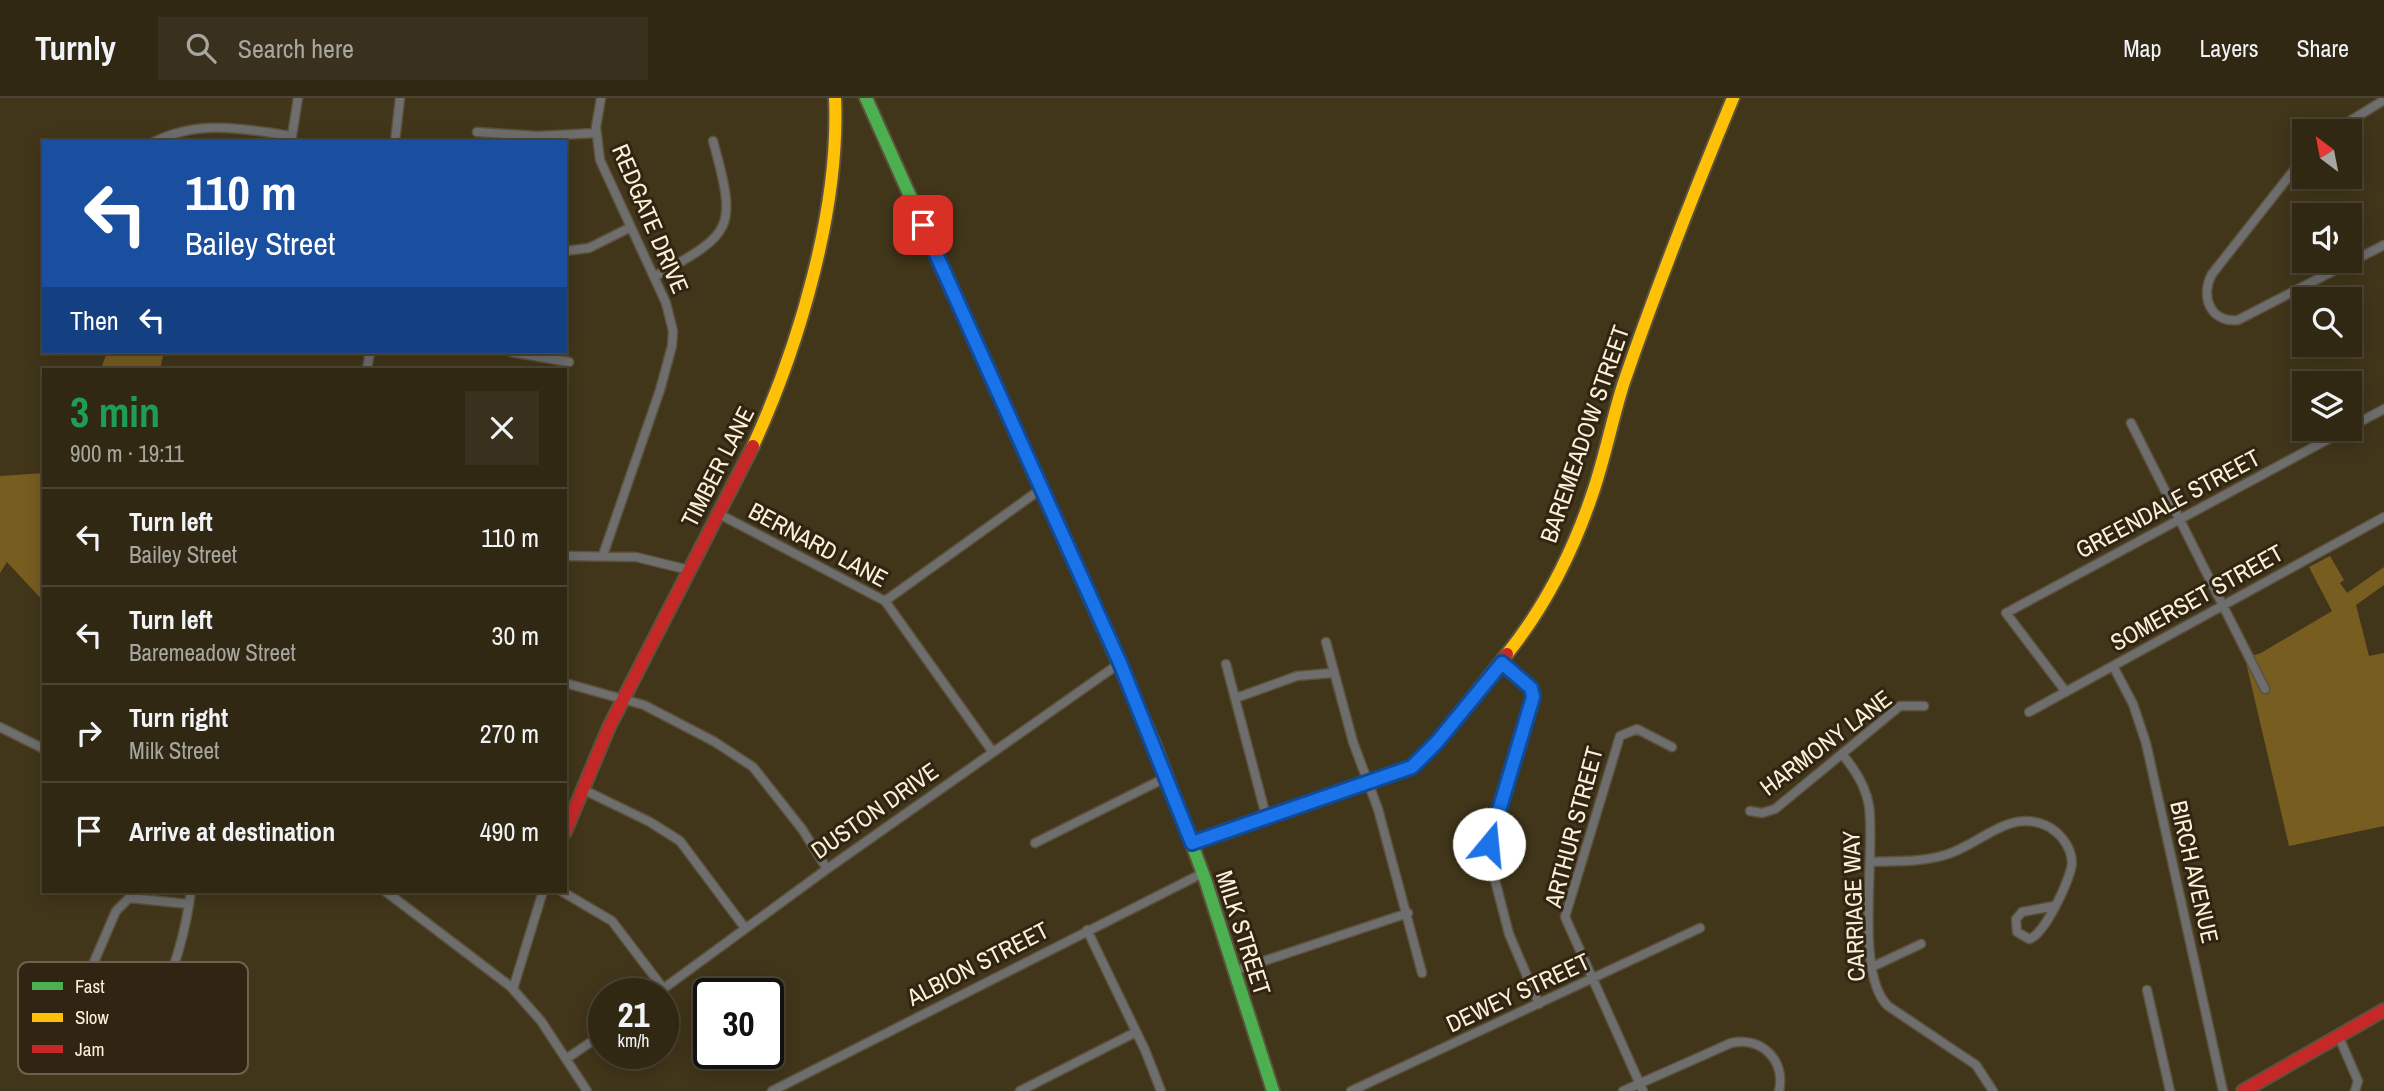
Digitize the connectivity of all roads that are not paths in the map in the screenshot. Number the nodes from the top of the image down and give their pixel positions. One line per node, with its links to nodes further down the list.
1 (298, 98): 11 (street)
2 (400, 98): 13 (street)
3 (600, 98): 10 (street, REDGATE DRIVE)
4 (835, 98): 27 (street, TIMBER LANE)
5 (866, 98): 26 (street, MILK STREET)
6 (1733, 98): 37 (street, BAREMEADOW STREET)
7 (2384, 100): 8 (street)
8 (2353, 119)
9 (477, 132): 10 (street)
10 (596, 133): 16 (street, REDGATE DRIVE)
11 (292, 139): 12 (street)
12 (159, 140)
13 (395, 140)
14 (713, 141): 19 (street)
15 (2292, 172): 17 (street)
16 (631, 227): 18 (street); 19 (street, REDGATE DRIVE)
17 (2384, 245)
18 (567, 251)
19 (654, 277): 30 (street, REDGATE DRIVE)
20 (523, 354): 21 (street)
21 (569, 362)
22 (2384, 409): 23 (street, GREENDALE STREET)
23 (2362, 421)
24 (2131, 423): 29 (street)
25 (2325, 441): 29 (street, GREENDALE STREET)
26 (1041, 489): 33 (street); 36 (street, MILK STREET)
27 (719, 514): 32 (street, TIMBER LANE); 33 (street, BERNARD LANE)
28 (2384, 517): 34 (street, SOMERSET STREET)
29 (2181, 518): 34 (street); 43 (street, GREENDALE STREET)
30 (603, 555): 31 (street); 32 (street)
31 (567, 556)
32 (689, 570): 45 (street, TIMBER LANE)
33 (885, 601): 51 (street, BERNARD LANE)
34 (2225, 604): 39 (street, SOMERSET STREET); 42 (street)
35 (1326, 642): 40 (street)
36 (1120, 663): 51 (street, DUSTON DRIVE); 53 (street, MILK STREET)
37 (1502, 663): 54 (street, BAREMEADOW STREET); 85 (street)
38 (1226, 664): 44 (street)
39 (2113, 666): 43 (street, SOMERSET STREET); 103 (street, BIRCH AVENUE)
40 (1332, 673): 44 (street); 54 (street)
41 (567, 683): 45 (street)
42 (2265, 689)
43 (2066, 692): 47 (street, SOMERSET STREET)
44 (1236, 698): 57 (street)
45 (623, 700): 55 (street, TIMBER LANE); 62 (street)
46 (1924, 706): 52 (street, HARMONY LANE)
47 (2029, 712)
48 (0, 727): 50 (street)
49 (1672, 747): 82 (street, ARTHUR STREET)
50 (42, 748)
51 (992, 751): 62 (street, DUSTON DRIVE)
52 (1842, 754): 56 (street, HARMONY LANE); 61 (street, CARRIAGE WAY)
53 (1167, 776): 59 (street); 60 (street, MILK STREET)
54 (1368, 783): 57 (street, BAREMEADOW STREET); 70 (street)
55 (582, 789): 58 (street, TIMBER LANE); 71 (street)
56 (1750, 811)
57 (1266, 816): 60 (street, BAREMEADOW STREET)
58 (567, 827)
59 (1035, 843)
60 (1192, 843): 63 (street, MILK STREET)
61 (1870, 862): 69 (street); 77 (street, CARRIAGE WAY)
62 (827, 869): 71 (street, DUSTON DRIVE)
63 (1203, 873): 73 (street, ALBION STREET); 78 (street, MILK STREET)
64 (191, 893): 68 (street)
65 (388, 893): 83 (street)
66 (542, 893): 83 (street)
67 (564, 893): 80 (street)
68 (189, 904): 75 (street); 76 (street)
69 (2054, 906): 69 (street)
70 (1408, 913): 78 (street); 79 (street)
71 (745, 928): 81 (street, DUSTON DRIVE)
72 (1700, 928): 82 (street, DEWEY STREET)
73 (1087, 930): 87 (street); 92 (street, ALBION STREET)
74 (1921, 944): 77 (street)
75 (94, 962)
76 (175, 962)
77 (1872, 967): 101 (street, CARRIAGE WAY)
78 (1234, 971): 97 (street, MILK STREET)
79 (1422, 973)
80 (651, 978)
81 (678, 978)
82 (1593, 979): 85 (street, DEWEY STREET); 91 (street, ARTHUR STREET)
83 (513, 989): 90 (street)
84 (2147, 990): 102 (street)
85 (1539, 1004): 98 (street, DEWEY STREET)
86 (2384, 1010): 88 (street)
87 (1136, 1032): 95 (street); 96 (street)
88 (2338, 1035): 104 (street); 105 (street)
89 (588, 1044): 90 (street)
90 (566, 1059): 93 (street)
91 (1641, 1087): 99 (street); 100 (street)
92 (785, 1088): 94 (street, ALBION STREET)
93 (587, 1091)
94 (772, 1091)
95 (1020, 1091)
96 (1161, 1091)
97 (1273, 1091)
98 (1351, 1091)
99 (1623, 1091)
100 (1779, 1091)
101 (1993, 1091)
102 (2170, 1091)
103 (2224, 1091)
104 (2243, 1091)
105 (2355, 1091)

